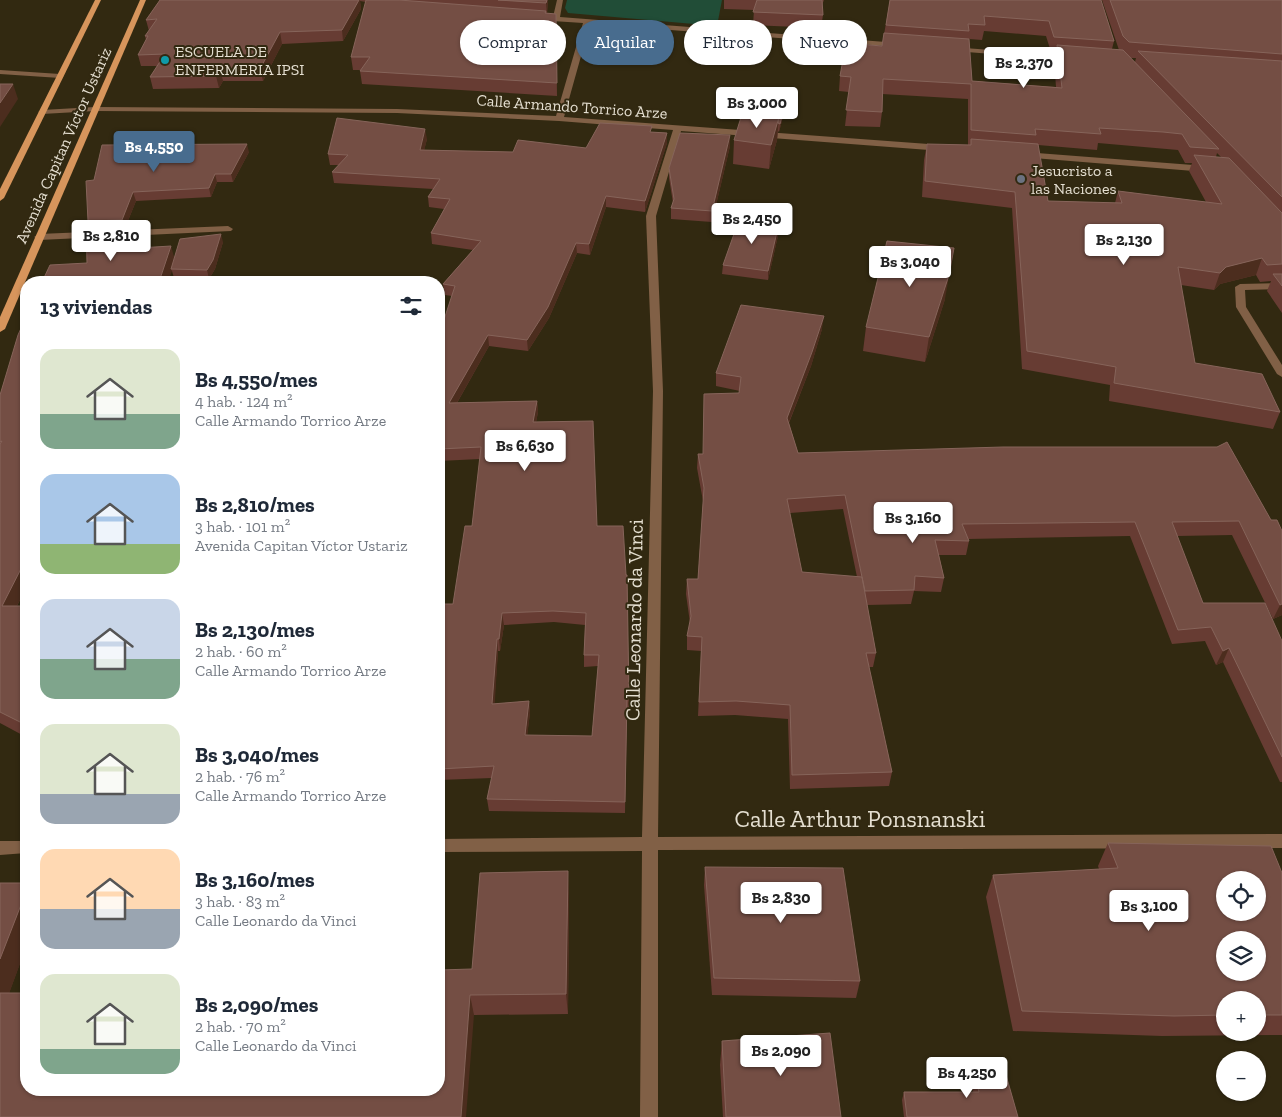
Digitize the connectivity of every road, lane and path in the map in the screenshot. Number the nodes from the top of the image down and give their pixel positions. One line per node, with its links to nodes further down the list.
1 (98, 0): 12 (main road, Avenida Capitan Víctor Ustariz)
2 (143, 0): 13 (main road, Avenida Capitan Víctor Ustariz)
3 (560, 0): 5 (street)
4 (536, 18): 5 (street)
5 (556, 20)
6 (674, 29): 7 (street)
7 (904, 46)
8 (944, 49): 9 (street)
9 (1083, 59)
10 (576, 60): 15 (street)
11 (0, 72): 12 (street)
12 (60, 76): 14 (main road, Avenida Capitan Víctor Ustariz)
13 (95, 109): 14 (street, Calle Armando Torrico Arze); 15 (street, Calle Armando Torrico Arze); 22 (main road, Avenida Capitan Víctor Ustariz)
14 (42, 112): 20 (main road, Avenida Capitan Víctor Ustariz)
15 (559, 119): 16 (street, Calle Armando Torrico Arze)
16 (678, 128): 17 (street, Calle Armando Torrico Arze); 29 (street, Calle Leonardo da Vinci)
17 (947, 149)
18 (1016, 154): 19 (street)
19 (1216, 169)
20 (0, 198)
21 (228, 229): 22 (street)
22 (39, 237): 23 (main road, Avenida Capitan Víctor Ustariz)
23 (22, 276)
24 (20, 282): 26 (main road, Avenida Capitan Víctor Ustariz)
25 (1282, 286): 27 (street)
26 (0, 329)
27 (1282, 374)
28 (1282, 841): 29 (street, Calle Arthur Ponsnanski)
29 (650, 844): 30 (street, Calle Arthur Ponsnanski); 33 (street, Calle Leonardo da Vinci)
30 (445, 845)
31 (0, 848): 32 (street)
32 (20, 848)
33 (649, 1117)

